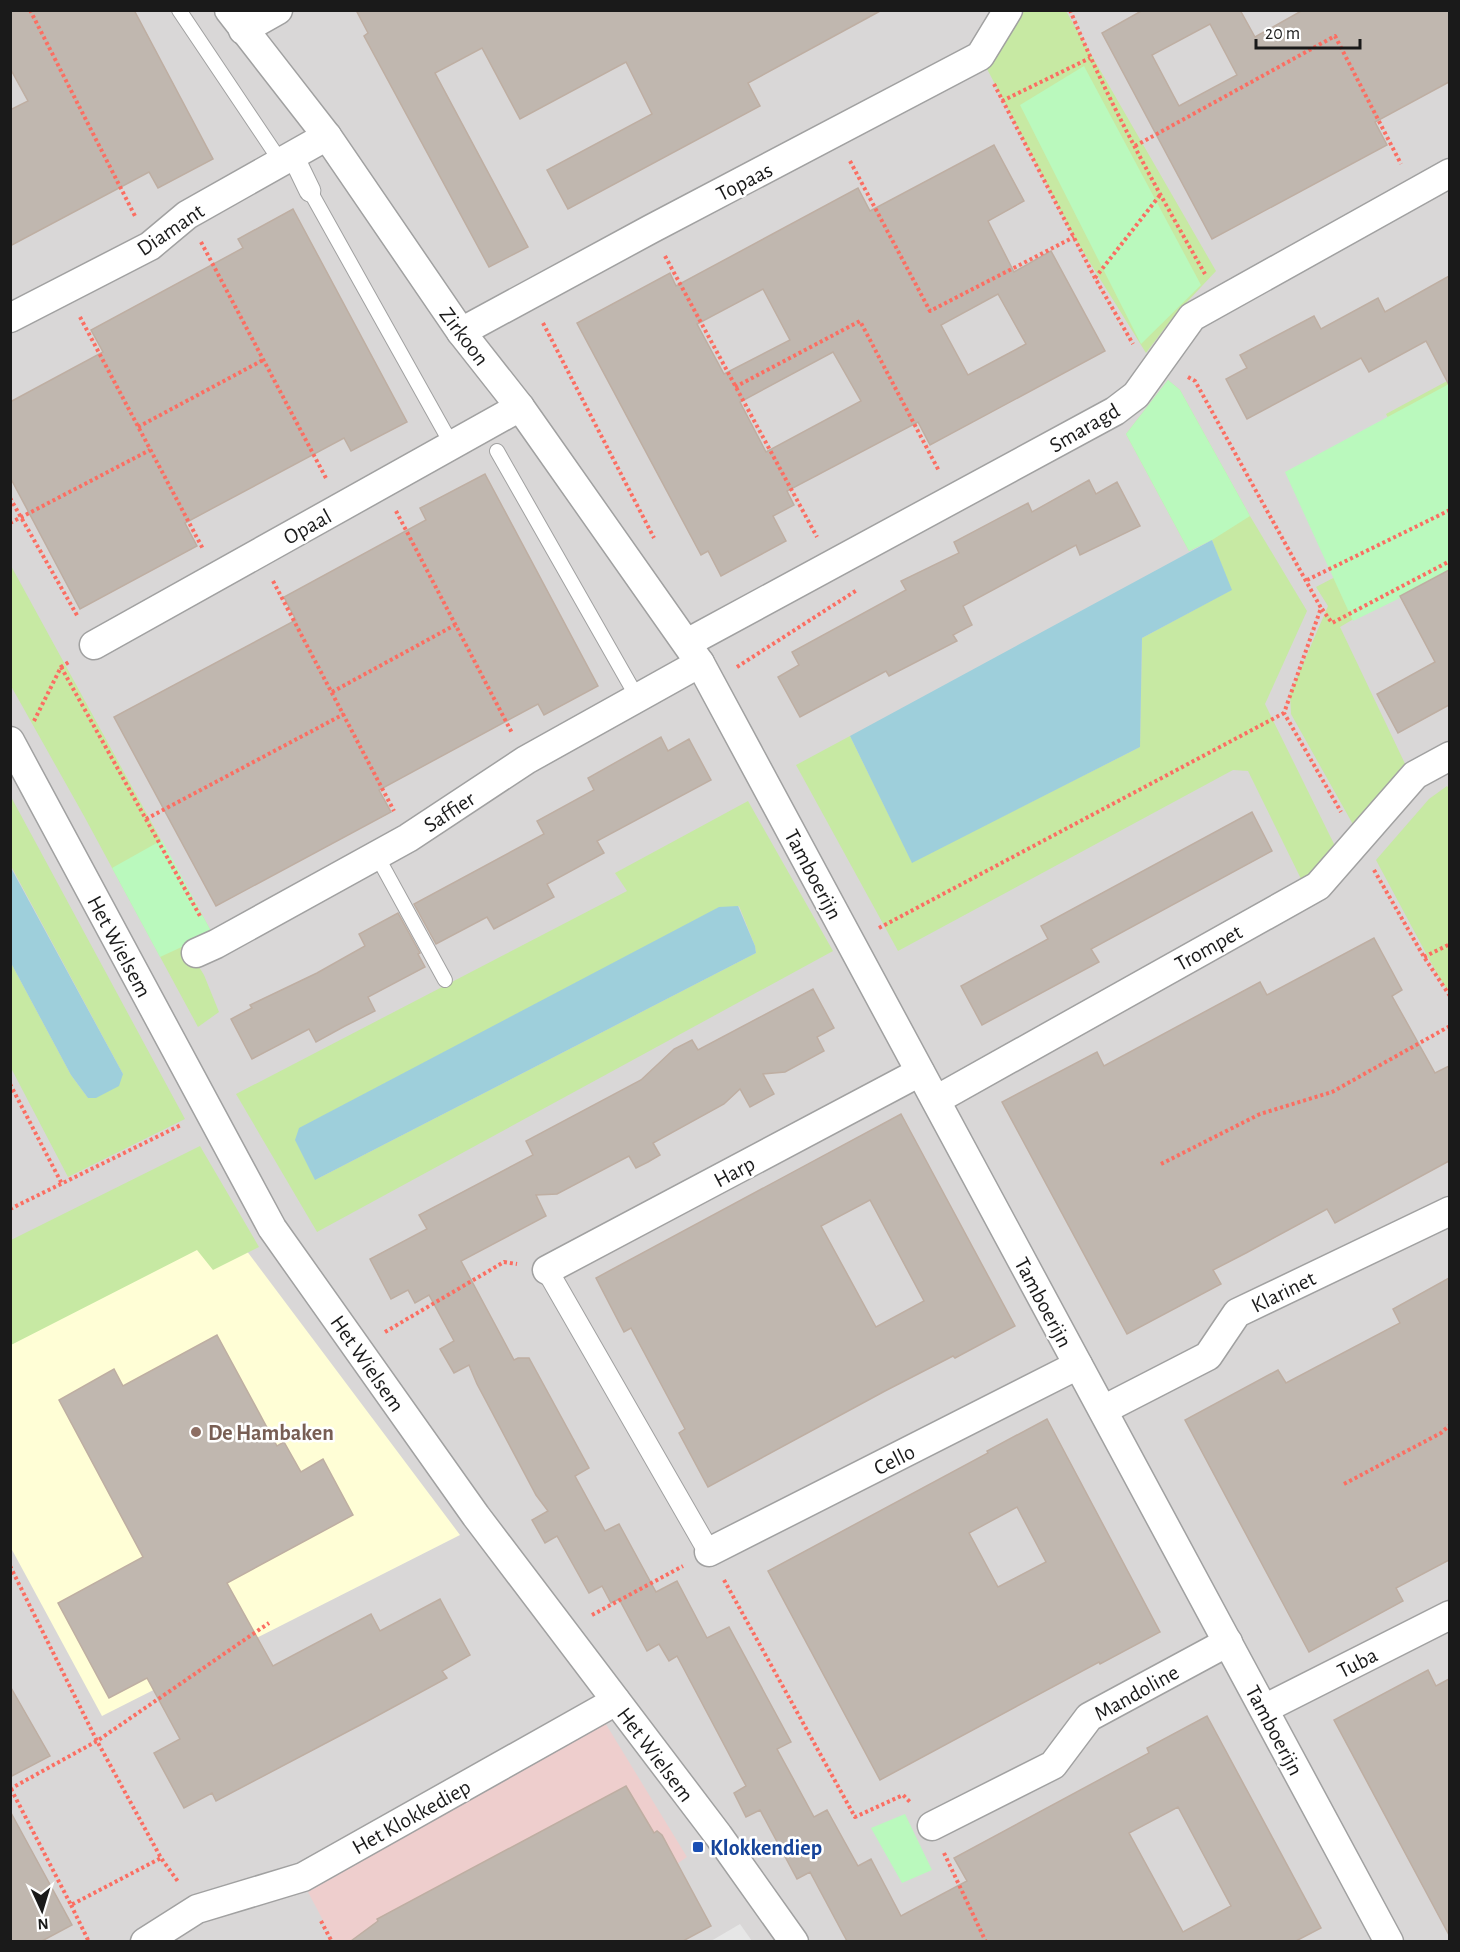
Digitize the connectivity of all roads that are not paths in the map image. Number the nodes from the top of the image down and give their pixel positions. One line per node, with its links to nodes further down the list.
1 (179, 10): 6 (lane)
2 (278, 10): 4 (street)
3 (1008, 10): 10 (street, Topaas)
4 (236, 20): 5 (street, Zirkoon)
5 (327, 136): 6 (street, Diamant); 10 (street, Zirkoon)
6 (287, 159): 8 (street); 9 (street, Diamant)
7 (1449, 173): 15 (street, Smaragd)
8 (310, 191): 12 (lane)
9 (10, 318)
10 (461, 332): 11 (street, Zirkoon)
11 (520, 407): 12 (street, Opaal); 15 (street, Zirkoon)
12 (452, 445): 14 (street, Opaal)
13 (497, 450): 16 (lane)
14 (94, 645)
15 (699, 663): 16 (street, Saffier); 22 (street, Tamboerijn)
16 (637, 697): 19 (street, Saffier)
17 (14, 748): 31 (street, Het Wielsem)
18 (1449, 756): 23 (street, Trompet)
19 (377, 856): 20 (street, Saffier); 21 (lane)
20 (206, 949)
21 (445, 980)
22 (920, 1072): 23 (street, Tamboerijn); 25 (street, Harp)
23 (936, 1100): 26 (street, Tamboerijn)
24 (1449, 1211): 27 (street, Klarinet)
25 (547, 1270): 28 (street)
26 (1078, 1365): 27 (street, Tamboerijn); 28 (street, Cello)
27 (1103, 1410): 30 (street, Tamboerijn)
28 (709, 1552)
29 (1449, 1616): 32 (street, Tuba)
30 (1228, 1642): 32 (street, Tamboerijn); 33 (street, Mandoline)
31 (616, 1701): 34 (street, Het Klokkediep); 35 (street, Het Wielsem)
32 (1264, 1709): 36 (street, Tamboerijn)
33 (932, 1826)
34 (145, 1941)
35 (794, 1941)
36 (1389, 1941)

